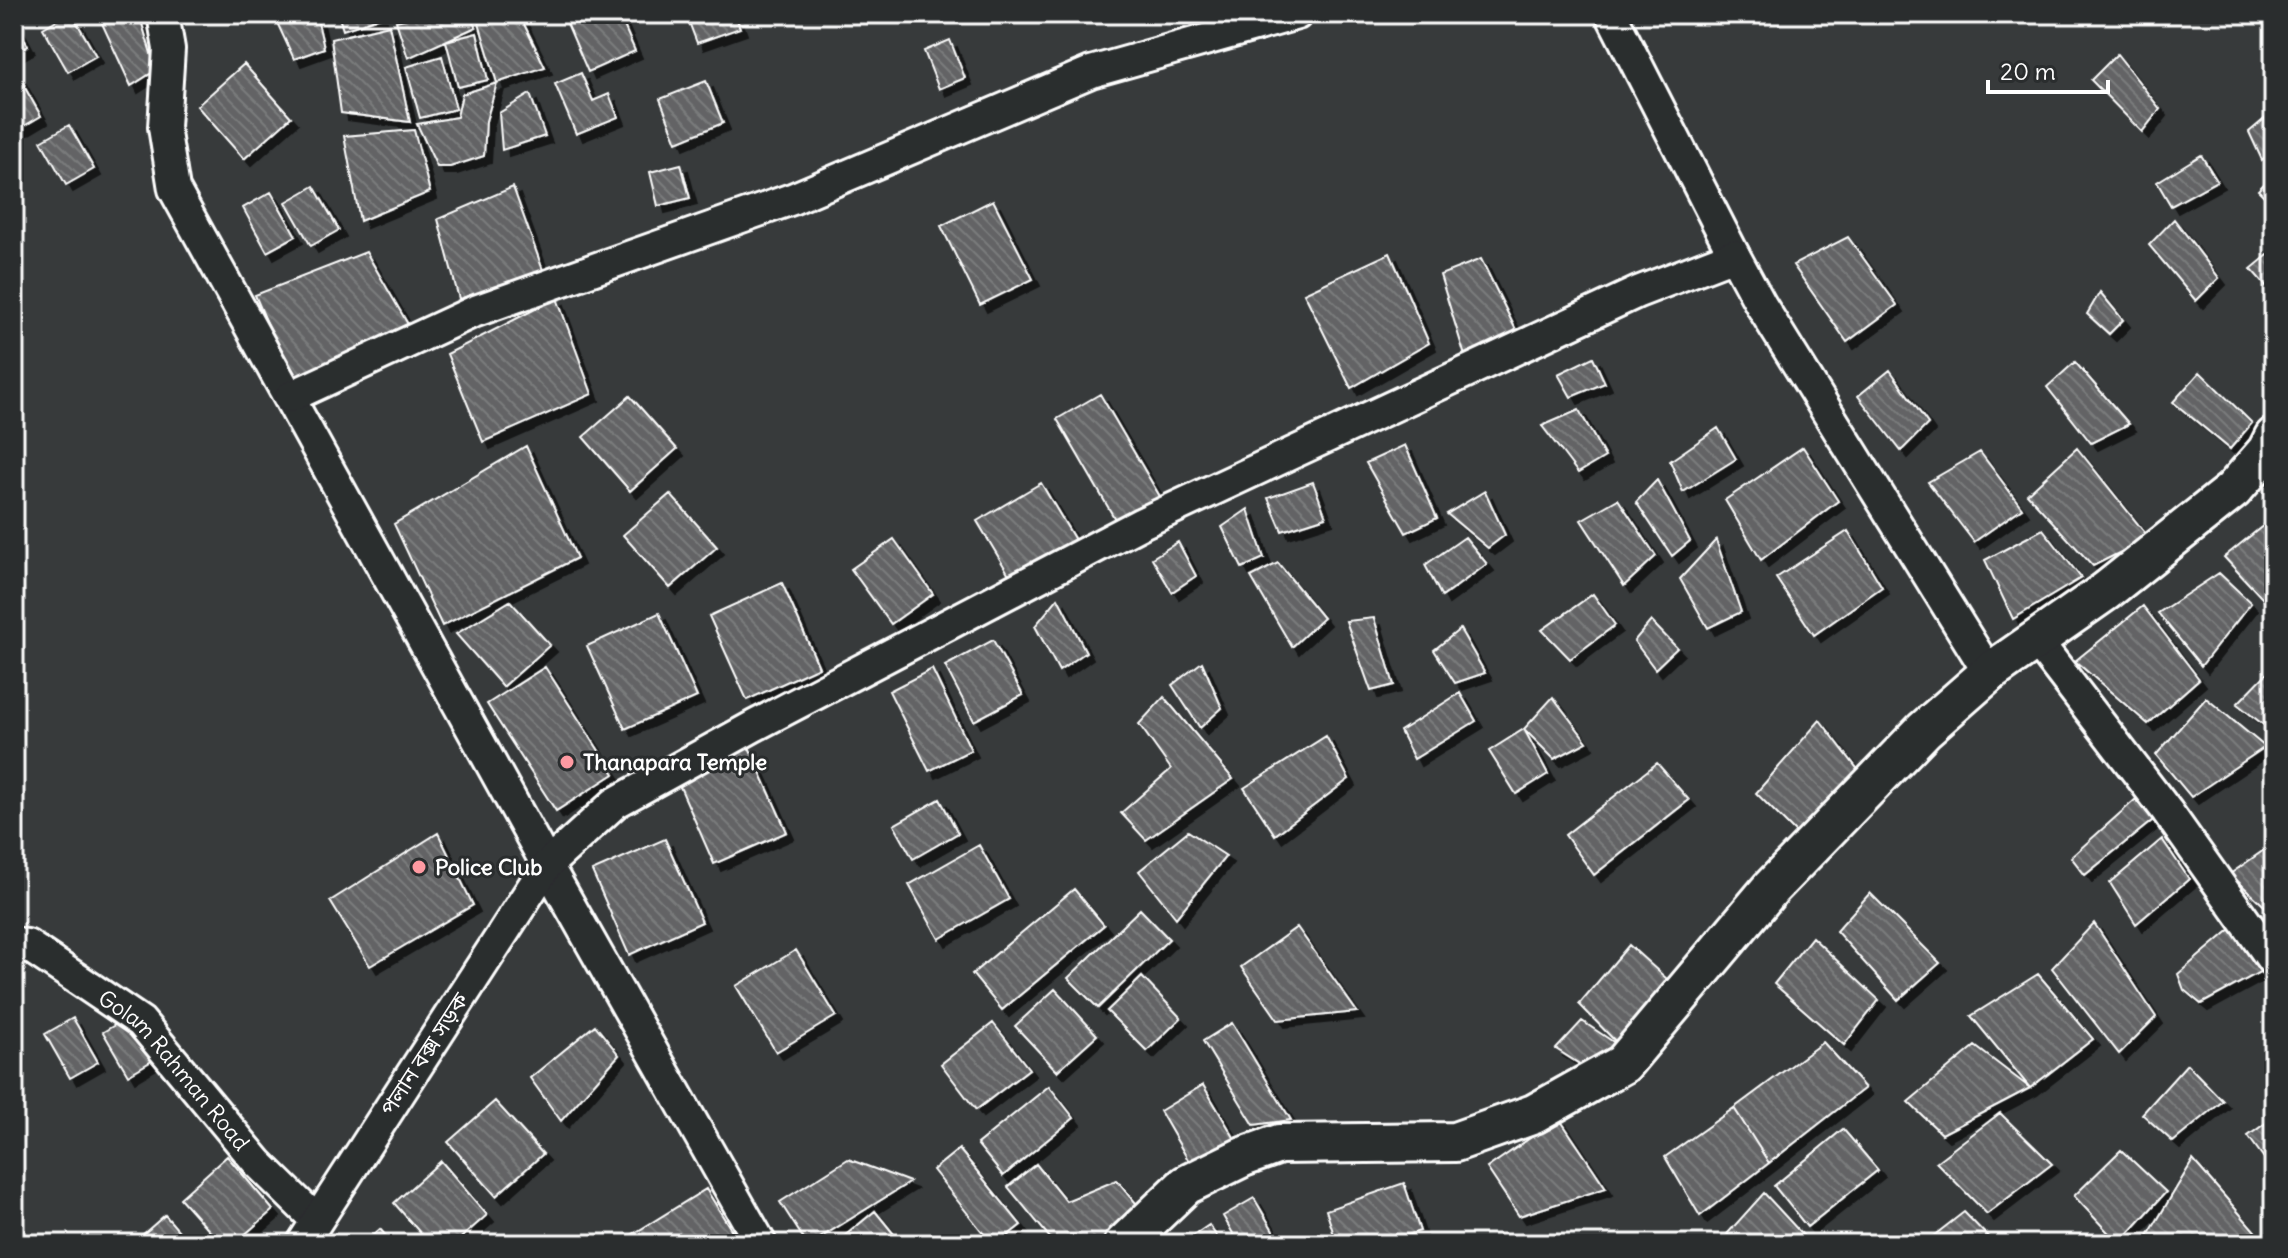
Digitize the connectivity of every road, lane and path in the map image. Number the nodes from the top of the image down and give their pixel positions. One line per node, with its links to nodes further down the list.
1 (163, 14): 5 (street)
2 (1297, 14): 5 (street)
3 (1611, 14): 4 (street)
4 (1734, 255): 8 (street); 9 (street, পলান বক্স সড়ক)
5 (290, 397): 9 (street)
6 (2274, 437): 7 (street)
7 (2036, 640): 8 (street); 11 (street)
8 (1989, 673): 14 (street)
9 (547, 865): 12 (street, পলান বক্স সড়ক); 13 (street)
10 (14, 943): 12 (street, Golam Rahman Road)
11 (2274, 962)
12 (309, 1232)
13 (761, 1244)
14 (1124, 1244)

